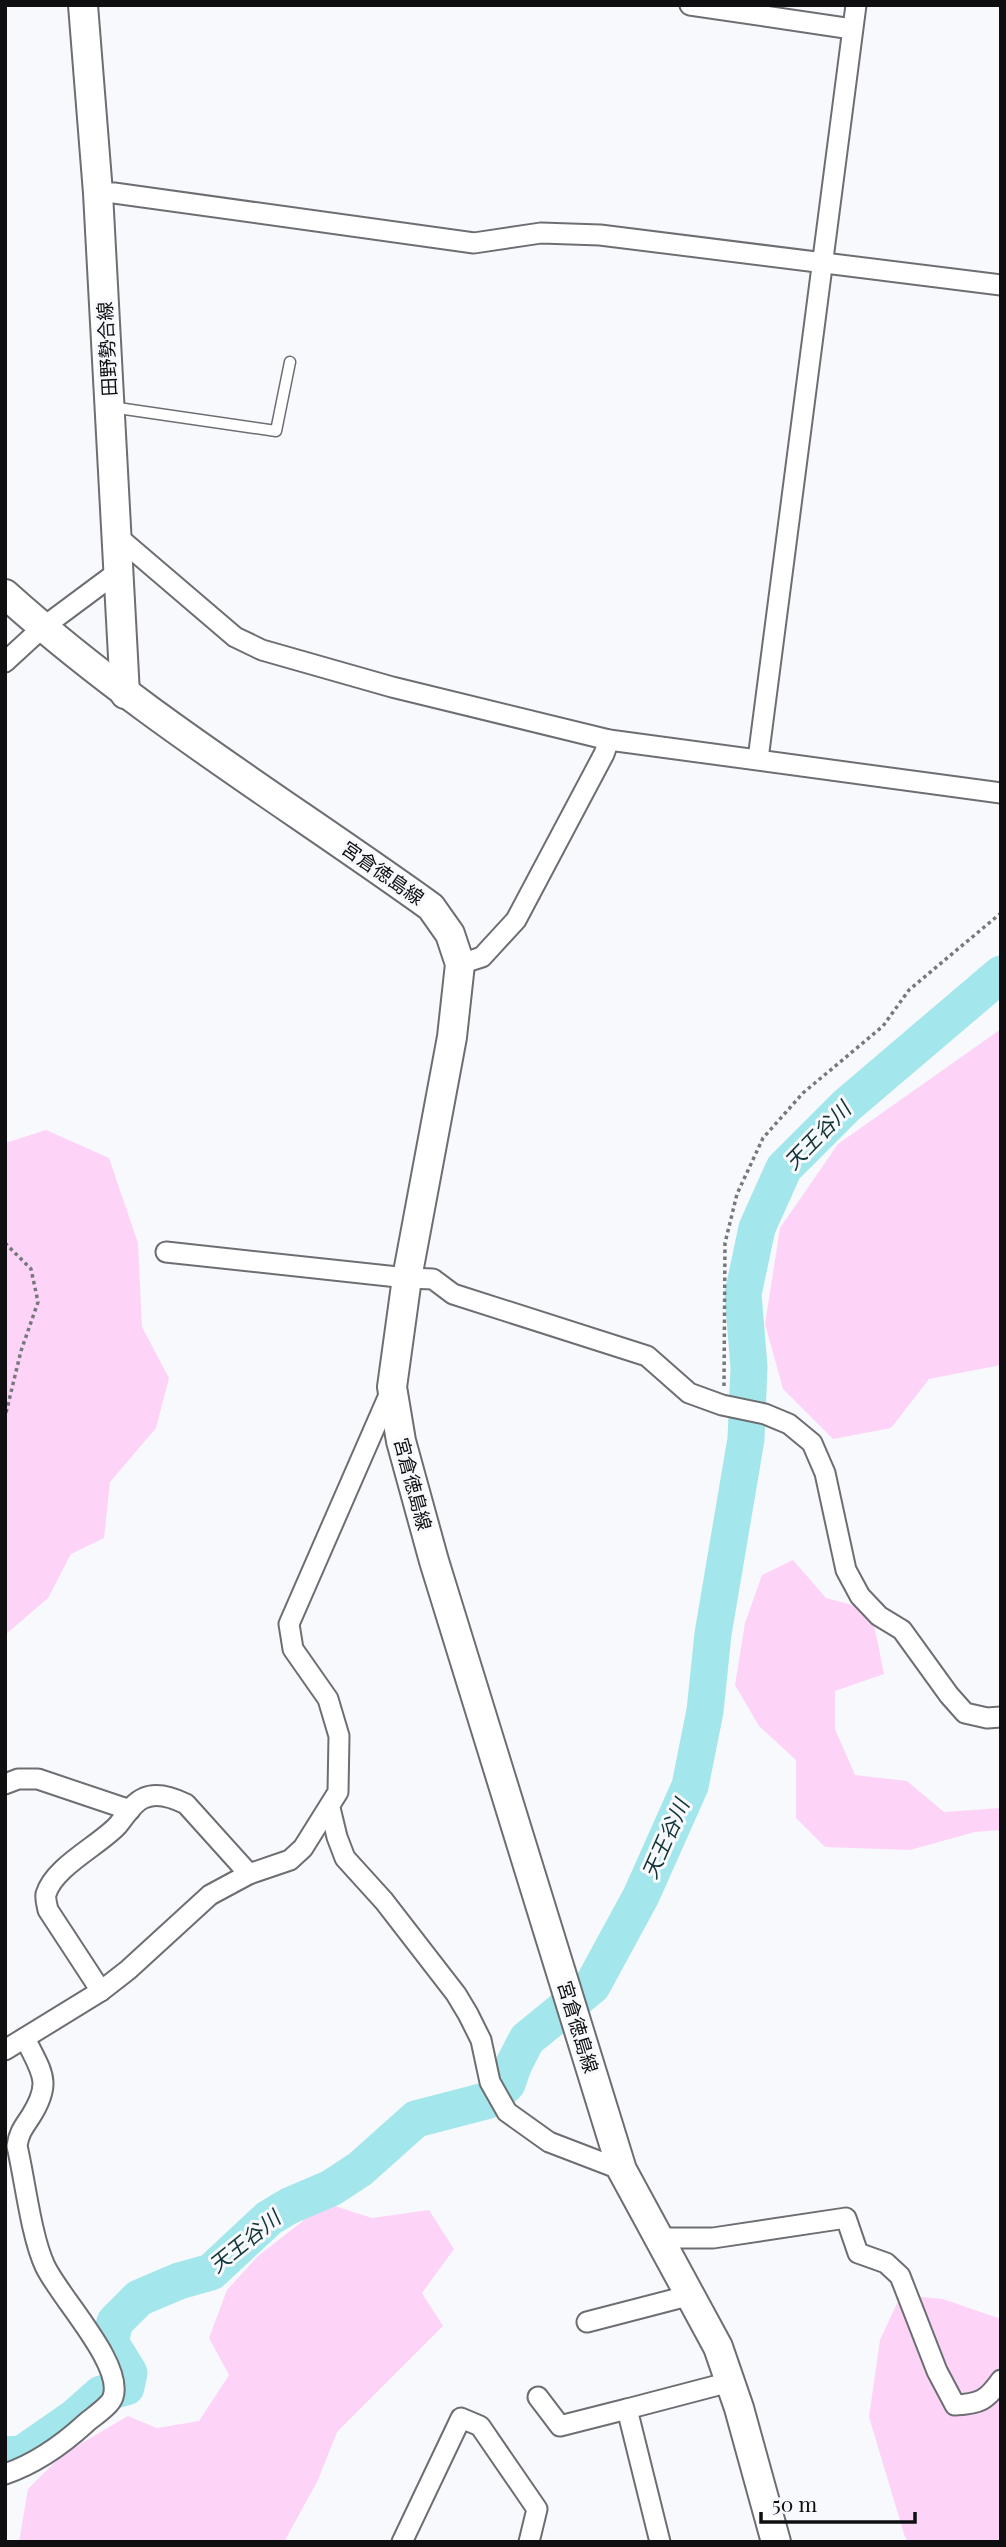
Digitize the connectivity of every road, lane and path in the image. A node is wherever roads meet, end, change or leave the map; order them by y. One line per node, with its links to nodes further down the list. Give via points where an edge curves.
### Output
1 (83, 5): 5 (main road, 田野勢合線)
2 (690, 5): 4 (street)
3 (856, 5): 4 (street)
4 (852, 29): 6 (street)
5 (98, 193): 6 (street, via 474,243 541,233 600,234); 9 (main road, 田野勢合線)
6 (824, 262): 7 (street); 17 (street)
7 (1001, 285)
8 (290, 362): 9 (lane, via 276,431)
9 (110, 407): 10 (main road, 田野勢合線)
10 (118, 537): 11 (main road, 田野勢合線); 16 (street, via 235,637 262,650)
11 (120, 570): 13 (street); 15 (main road, 田野勢合線)
12 (5, 594): 13 (main road, 宮倉徳島線)
13 (42, 628): 14 (street); 15 (main road, 宮倉徳島線)
14 (5, 662)
15 (125, 694): 20 (main road, 宮倉徳島線, via 431,906 450,934)
16 (609, 740): 17 (street); 20 (street, via 516,920 482,957)
17 (758, 759): 18 (street)
18 (1001, 793)
19 (1001, 913): 25 (path, via 909,990 883,1026 803,1093 763,1138 737,1194 726,1243)
20 (460, 964): 23 (main road, 宮倉徳島線, via 452,1037)
21 (5, 1243): 26 (path, via 31,1269 38,1302)
22 (166, 1252): 23 (street)
23 (407, 1278): 24 (main road, 宮倉徳島線); 25 (street, via 433,1279 453,1294 647,1356 690,1393)
24 (392, 1387): 29 (street, via 289,1624 293,1648 335,1716 338,1792); 35 (main road, 宮倉徳島線, via 401,1441 433,1561)
25 (727, 1407): 27 (street, via 789,1424 812,1443 825,1473 846,1570 860,1596 879,1616 902,1630 965,1713)
26 (5, 1417)
27 (1001, 1717)
28 (5, 1784): 30 (street, via 38,1779)
29 (330, 1808): 31 (street, via 290,1860); 35 (street, via 345,1858 384,1901 468,2014 481,2040 494,2090 507,2112 549,2142)
30 (130, 1810): 31 (street, via 145,1797 173,1798 186,1804); 32 (street, via 60,1873 46,1896 48,1910)
31 (249, 1874): 32 (street, via 210,1895)
32 (101, 1992): 33 (street)
33 (25, 2038): 34 (street); 43 (street, via 44,2079 44,2091 20,2131 17,2146 39,2249 115,2380 113,2399 76,2432 25,2468)
34 (5, 2050)
35 (622, 2170): 36 (main road, 宮倉徳島線)
36 (660, 2238): 37 (main road, 宮倉徳島線); 39 (street, via 713,2238 846,2218 858,2253 886,2263 900,2276 955,2405 975,2404 991,2394)
37 (691, 2295): 38 (street); 40 (main road, 宮倉徳島線)
38 (587, 2322)
39 (1001, 2380)
40 (730, 2382): 42 (street); 47 (main road, 宮倉徳島線)
41 (538, 2397): 42 (street, via 560,2426)
42 (627, 2409): 46 (street)
43 (5, 2474)
44 (402, 2542): 45 (street, via 461,2418 480,2426 537,2509)
45 (529, 2542)
46 (660, 2542)
47 (776, 2542)

